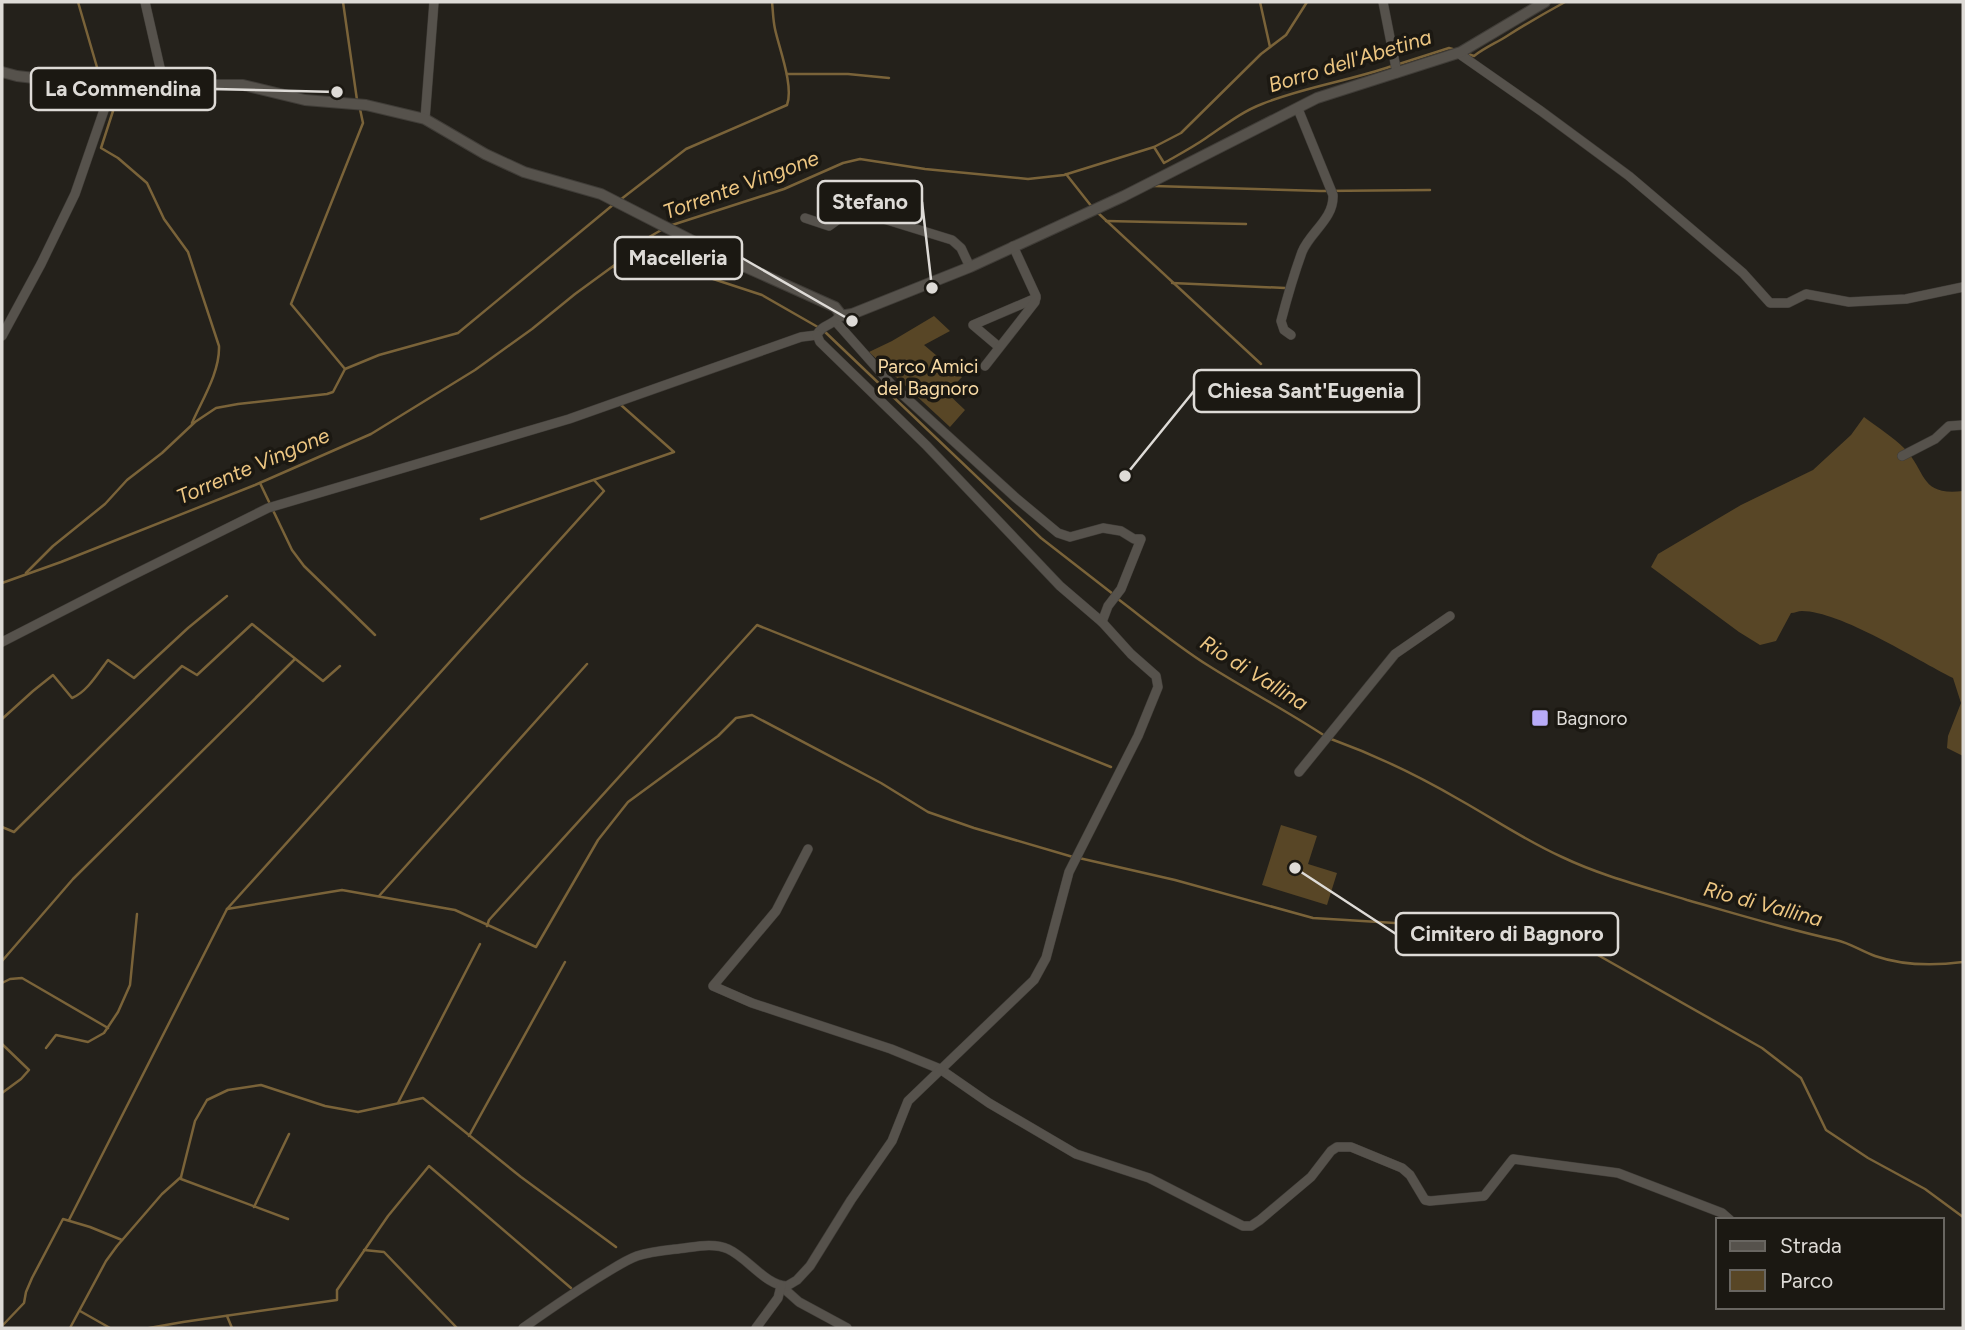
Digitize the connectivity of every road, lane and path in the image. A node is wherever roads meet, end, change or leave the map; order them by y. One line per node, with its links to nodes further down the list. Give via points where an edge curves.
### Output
1 (145, 2): 8 (street)
2 (434, 2): 11 (street)
3 (1383, 2): 7 (street)
4 (1545, 2): 5 (street)
5 (1458, 53): 7 (street); 15 (street, via 1629,176 1744,273 1770,303 1788,303 1806,295 1849,302 1906,299)
6 (2, 72): 9 (street)
7 (1397, 73): 10 (street)
8 (164, 85): 9 (street); 11 (street, via 243,85)
9 (112, 87): 20 (street, via 75,194)
10 (1298, 109): 13 (street); 19 (street, via 1333,203 1303,249 1281,321)
11 (425, 119): 17 (street, via 524,172 601,194 835,307)
12 (804, 218): 14 (street, via 829,226 858,211 952,240)
13 (1013, 246): 14 (street); 16 (street)
14 (970, 267): 17 (street)
15 (1963, 288)
16 (1036, 298): 21 (street); 21 (street, via 973,325)
17 (838, 319): 18 (street); 26 (street, via 892,385 1058,533 1070,537 1103,528 1141,539)
18 (820, 331): 26 (street, via 820,342 926,445 1050,577); 27 (street, via 569,419 268,508)
19 (1291, 335)
20 (2, 336)
21 (999, 347): 22 (street)
22 (985, 366)
23 (1963, 425): 24 (street, via 1949,426)
24 (1902, 456)
25 (1450, 616): 28 (street, via 1395,654)
26 (1102, 622): 30 (street, via 1156,676 1157,687 1139,736 1069,872 1046,958 1034,980)
27 (2, 642)
28 (1299, 772)
29 (808, 849): 30 (street, via 776,911 713,986)
30 (940, 1069): 31 (street, via 1076,1154 1149,1178 1243,1226 1260,1220 1311,1177 1331,1151 1344,1146 1402,1168 1430,1201 1484,1196 1514,1159 1618,1173); 32 (street, via 908,1101 892,1141 810,1266 792,1284)
31 (1728, 1218)
32 (781, 1286): 33 (street, via 728,1249 703,1245 664,1251 637,1256); 34 (street, via 778,1298); 35 (street, via 799,1302)
33 (523, 1328)
34 (756, 1328)
35 (847, 1328)

